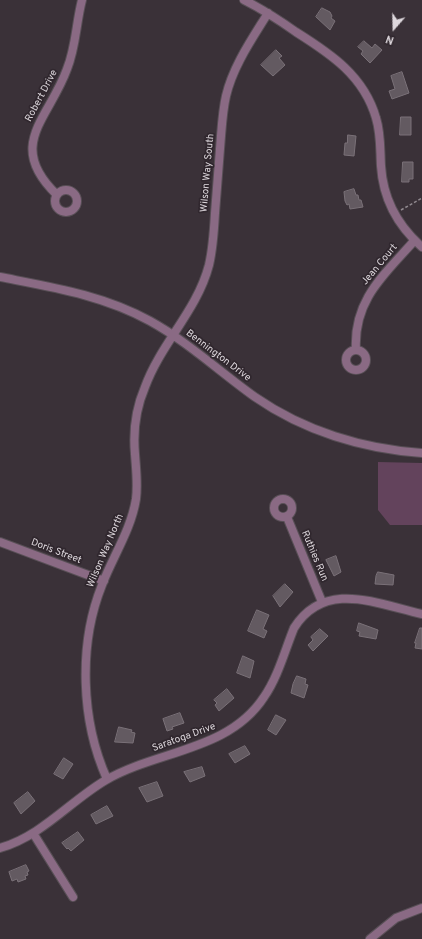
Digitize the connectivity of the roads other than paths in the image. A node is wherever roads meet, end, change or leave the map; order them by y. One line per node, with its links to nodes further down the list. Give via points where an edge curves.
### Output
1 (82, 0): 4 (street, Robert Drive, via 68,67 55,96 38,123 33,141 33,156 37,169)
2 (244, 0): 3 (street)
3 (268, 13): 5 (street, via 342,63 359,82 376,118 385,193 394,214); 8 (street, Wilson Way South, via 237,67 226,96 209,265 199,294)
4 (57, 195)
5 (414, 241): 6 (street); 9 (street, Jean Court, via 367,297 357,321)
6 (422, 247)
7 (0, 277): 8 (street, Bennington Drive, via 72,291 116,306)
8 (173, 336): 10 (street, Bennington Drive, via 256,398 306,425 358,444); 13 (street, Wilson Way North, via 151,371 140,401 134,440 137,485 135,503 128,529)
9 (356, 350)
10 (422, 454)
11 (287, 517): 14 (street, Ruthies Run)
12 (0, 542): 13 (street, Doris Street)
13 (104, 581): 16 (street, Wilson Way North, via 93,614 86,685 91,727)
14 (322, 602): 15 (street, Saratoga Drive, via 351,598); 16 (street, Saratoga Drive, via 313,606 300,619 265,696 238,726 213,739)
15 (422, 614)
16 (107, 779): 17 (street, Saratoga Drive)
17 (33, 833): 18 (street, Saratoga Drive); 19 (street)
18 (0, 848)
19 (73, 897)
20 (422, 908): 21 (street, via 396,918)
21 (370, 939)

